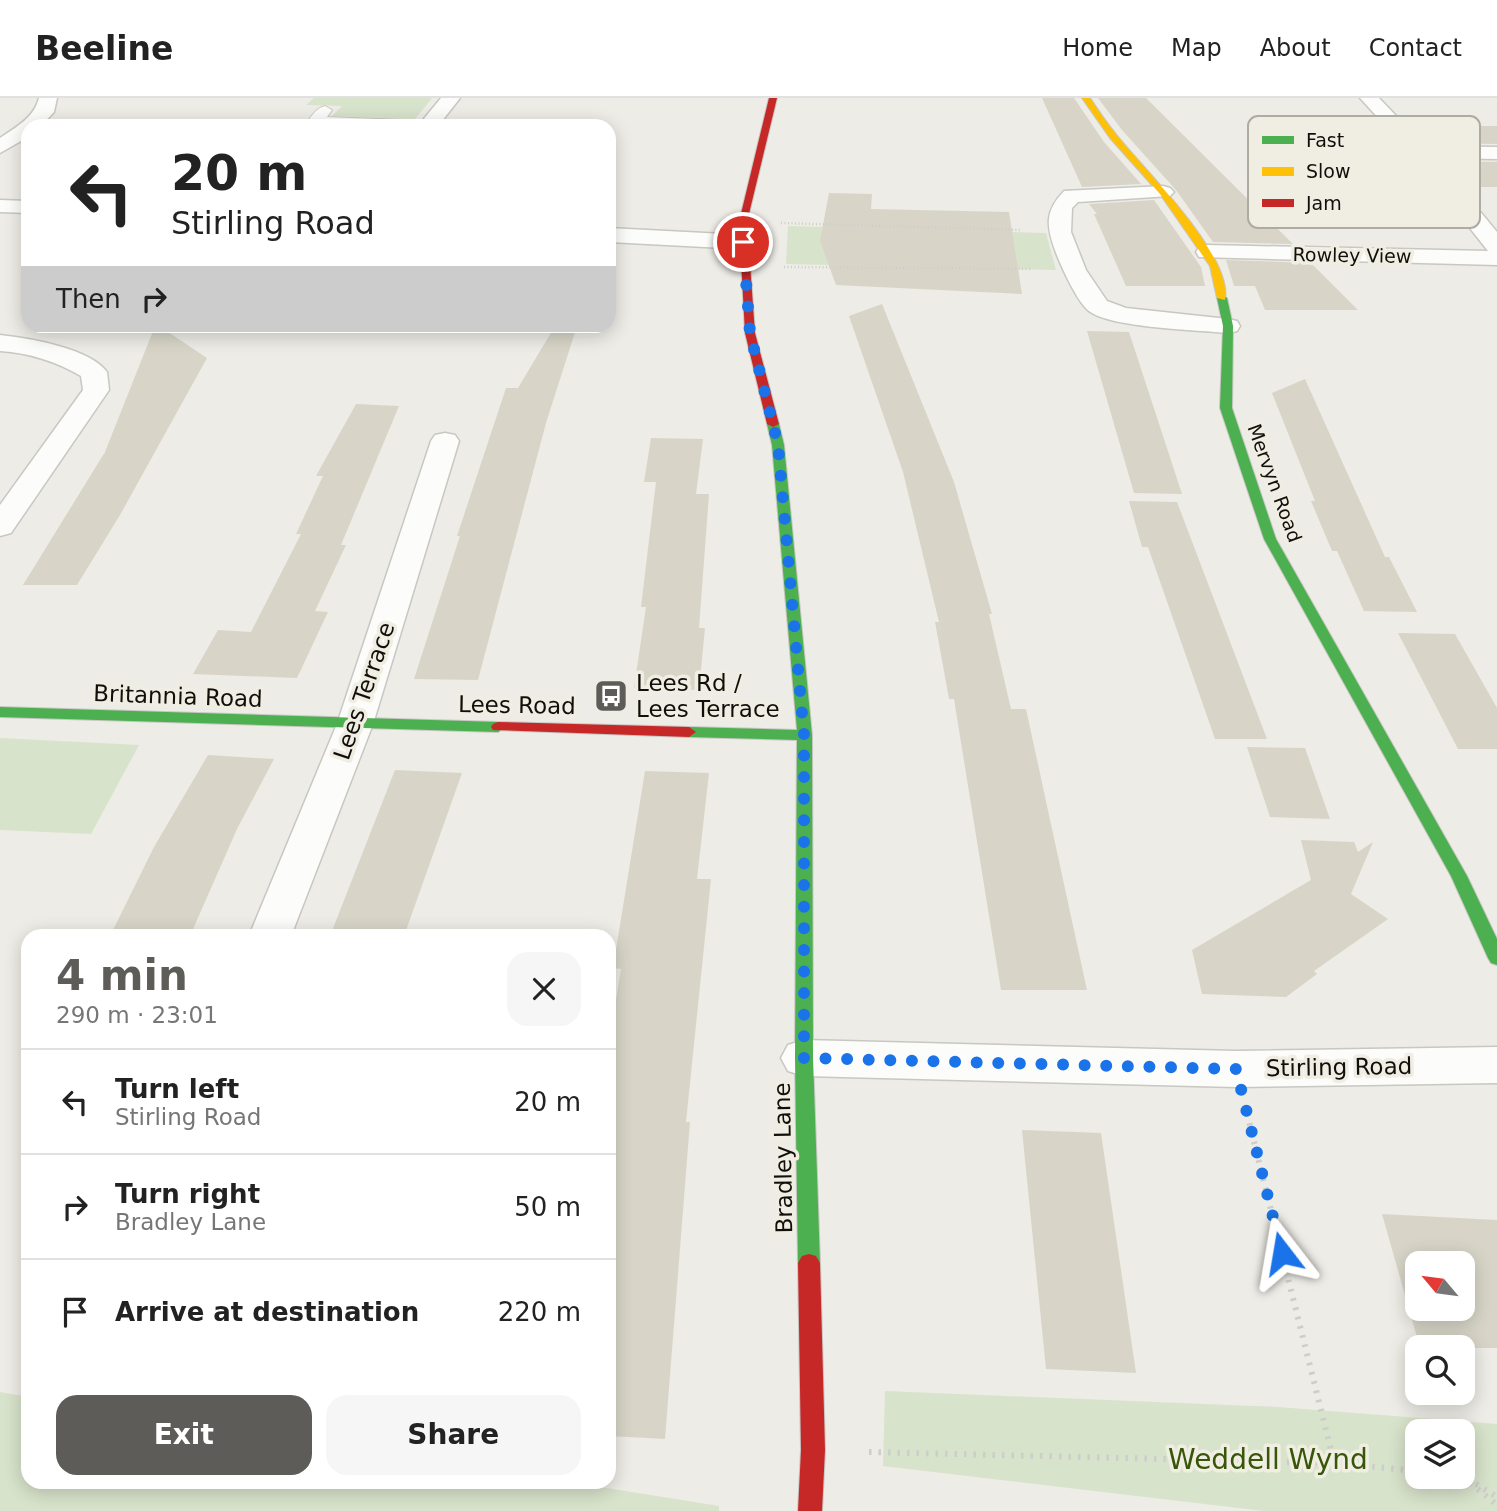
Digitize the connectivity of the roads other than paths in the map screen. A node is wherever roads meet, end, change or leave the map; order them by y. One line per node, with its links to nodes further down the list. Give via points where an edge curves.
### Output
1 (48, 98): 8 (street)
2 (451, 98): 10 (street)
3 (773, 98): 17 (street, Bradley Lane)
4 (1086, 98): 13 (street, Mervyn Road)
5 (1369, 98): 7 (street)
6 (325, 110): 9 (lane)
7 (1386, 116)
8 (37, 119)
9 (317, 119)
10 (433, 119)
11 (21, 133): 12 (street)
12 (0, 147)
13 (1163, 192): 20 (street, Mervyn Road); 22 (street, via 1072,196 1061,207 1060,232 1073,270 1098,306 1122,315)
14 (0, 206): 15 (street)
15 (21, 207)
16 (1480, 226): 19 (street)
17 (743, 232): 18 (street); 28 (street, Bradley Lane, via 750,333 778,445)
18 (616, 235)
19 (1497, 247)
20 (1207, 252): 21 (street, Rowley View); 22 (street, Mervyn Road, via 1215,266)
21 (1497, 258)
22 (1228, 326): 30 (street, Mervyn Road, via 1226,408 1270,539 1459,876)
23 (0, 343): 25 (street, via 63,354 94,372 96,390)
24 (444, 441): 27 (street, Lees Terrace)
25 (0, 527)
26 (0, 712): 27 (street, Britannia Road)
27 (355, 724): 28 (street, Lees Road); 29 (street, Lees Terrace)
28 (804, 735): 31 (street, Bradley Lane)
29 (273, 929)
30 (1497, 958)
31 (804, 1058): 32 (street, Stirling Road, via 1236,1069); 33 (street, Bradley Lane, via 813,1450)
32 (1497, 1065)
33 (810, 1511)

